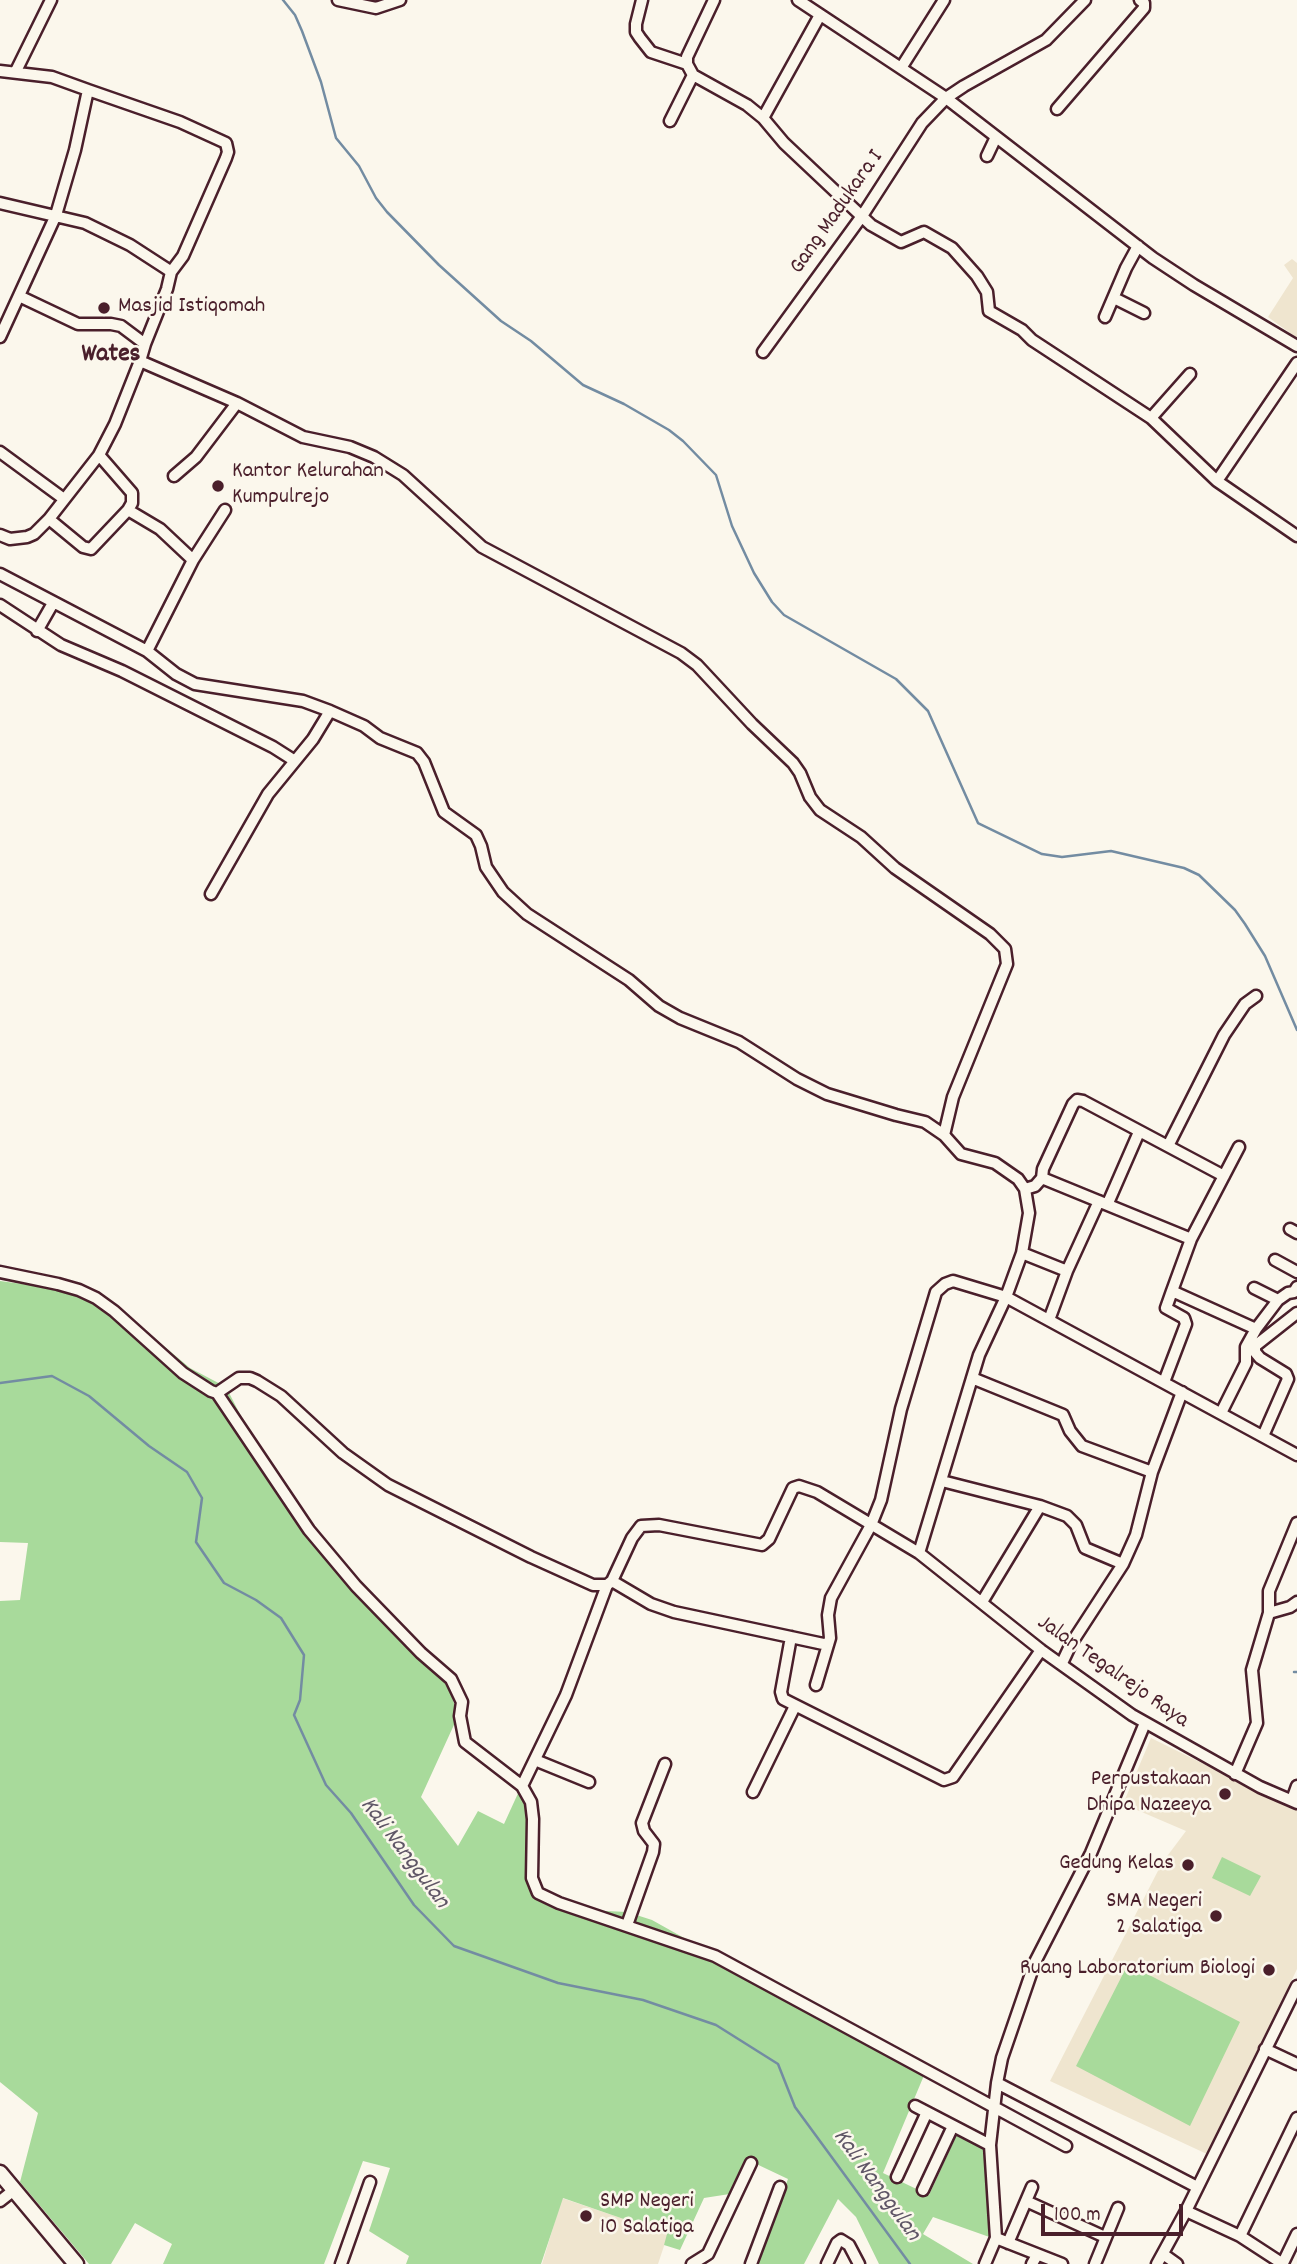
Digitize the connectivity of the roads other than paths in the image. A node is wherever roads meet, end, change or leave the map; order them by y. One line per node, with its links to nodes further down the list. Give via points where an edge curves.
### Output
1 (51, 0): 14 (street)
2 (338, 0): 3 (street, via 376,8)
3 (400, 0)
4 (642, 0): 11 (street, via 636,24 640,38 651,52)
5 (714, 0): 11 (street)
6 (798, 0): 10 (street)
7 (944, 0): 12 (street)
8 (1085, 0): 17 (street, Gang Madukara I, via 1046,40)
9 (1140, 0): 18 (street, via 1144,8)
10 (820, 15): 12 (street); 19 (street)
11 (687, 65): 15 (street)
12 (901, 68): 17 (street)
13 (0, 71): 14 (street)
14 (16, 71): 16 (street)
15 (693, 75): 19 (street); 20 (street)
16 (89, 90): 24 (street); 27 (street, via 226,143 228,152 220,173 183,256)
17 (946, 98): 21 (street); 25 (street, Gang Madukara I, via 922,123)
18 (1057, 109)
19 (763, 118): 25 (street, via 784,144)
20 (670, 121)
21 (996, 137): 22 (street); 26 (street)
22 (987, 156)
23 (0, 203): 24 (street)
24 (56, 215): 27 (street, via 98,229); 28 (street)
25 (862, 216): 35 (street, Gang Madukara I); 40 (street, via 896,241 924,232 952,248 987,292 989,311)
26 (1138, 246): 29 (street); 34 (street)
27 (171, 272): 33 (street)
28 (19, 296): 32 (street); 33 (street, via 78,324 121,326)
29 (1114, 298): 30 (street); 31 (street)
30 (1144, 313)
31 (1105, 317)
32 (0, 337)
33 (145, 344): 36 (street)
34 (1297, 346)
35 (763, 352)
36 (140, 361): 39 (street); 42 (street)
37 (1297, 363): 44 (street)
38 (1190, 374): 40 (street)
39 (237, 403): 43 (street, via 196,457); 62 (street, via 303,436 350,447 389,466 482,547 681,653 793,763 820,810 999,942 1007,964 953,1097)
40 (1151, 418): 44 (street)
41 (0, 452): 45 (street)
42 (99, 455): 45 (street); 46 (street, via 133,495)
43 (174, 475)
44 (1217, 481): 50 (street)
45 (64, 499): 48 (street)
46 (128, 510): 48 (street, via 91,549); 51 (street, via 160,529)
47 (225, 510): 51 (street)
48 (49, 519): 49 (street, via 27,537)
49 (0, 535)
50 (1297, 536)
51 (193, 561): 56 (street)
52 (0, 574): 53 (street)
53 (52, 603): 55 (street); 56 (street)
54 (0, 605): 55 (street)
55 (37, 631): 58 (street)
56 (147, 651): 57 (street, via 195,684 303,701)
57 (330, 711): 58 (street); 62 (street, via 417,753 443,812 475,835 486,867 503,892 527,914 629,980 659,1006 739,1042 827,1094 925,1122)
58 (295, 761): 59 (street, via 268,794)
59 (211, 894)
60 (1256, 996): 63 (street, via 1224,1035)
61 (1139, 1132): 63 (street); 66 (street, via 1077,1100); 68 (street)
62 (943, 1135): 67 (street, via 961,1154 995,1163)
63 (1168, 1146): 65 (street)
64 (1239, 1147): 65 (street)
65 (1224, 1176): 69 (street)
66 (1042, 1178): 67 (street); 68 (street)
67 (1025, 1189): 70 (street, via 1029,1213)
68 (1103, 1202): 69 (street); 72 (street)
69 (1191, 1239): 77 (street)
70 (1021, 1254): 72 (street); 78 (street)
71 (1275, 1260): 74 (street)
72 (1067, 1270): 81 (street)
73 (0, 1272): 85 (street, via 69,1287 96,1298 183,1373)
74 (1297, 1272)
75 (1297, 1287): 79 (street)
76 (1254, 1288): 79 (street)
77 (1172, 1291): 82 (street); 84 (street, via 1166,1308 1186,1324)
78 (1006, 1297): 81 (street); 83 (street); 94 (street, via 953,1281 936,1292)
79 (1278, 1300): 82 (street)
80 (1297, 1313): 88 (street, via 1255,1346 1260,1358 1288,1379)
81 (1049, 1320): 84 (street)
82 (1256, 1329): 87 (street, via 1246,1347 1246,1363)
83 (972, 1378): 90 (street, via 1063,1415 1082,1446); 91 (street)
84 (1164, 1382): 86 (street)
85 (217, 1392): 97 (street, via 239,1378 257,1381 388,1485 531,1558 593,1585); 112 (street, via 309,1530 356,1586 451,1679 462,1702 465,1741)
86 (1182, 1392): 87 (street); 90 (street)
87 (1221, 1413): 88 (street)
88 (1264, 1436): 89 (street)
89 (1297, 1455)
90 (1152, 1472): 96 (street, via 1136,1535)
91 (942, 1481): 92 (street); 95 (street)
92 (1040, 1506): 96 (street, via 1068,1516 1086,1548); 98 (street)
93 (1297, 1523): 100 (street, via 1269,1591)
94 (872, 1525): 95 (street, Jalan Tegalrejo Raya); 97 (street, Jalan Tegalrejo Raya, via 817,1492 797,1486 790,1491 769,1539 761,1545 659,1525 641,1526); 102 (street, via 831,1598)
95 (919, 1553): 98 (street, Jalan Tegalrejo Raya)
96 (1123, 1564): 104 (street)
97 (610, 1583): 101 (street, via 674,1612); 108 (street)
98 (982, 1602): 103 (street, Jalan Tegalrejo Raya)
99 (1297, 1602): 100 (street)
100 (1269, 1613): 110 (street, via 1252,1671 1256,1723)
101 (791, 1637): 102 (street); 106 (street, via 780,1696)
102 (828, 1645): 105 (street)
103 (1041, 1650): 104 (street, Jalan Tegalrejo Raya); 106 (street, via 951,1779 941,1779)
104 (1062, 1663): 107 (street, Jalan Tegalrejo Raya)
105 (816, 1685)
106 (795, 1706): 114 (street)
107 (1145, 1723): 110 (street, Jalan Tegalrejo Raya); 120 (street, via 1091,1853 1035,1962)
108 (535, 1760): 111 (street); 112 (street)
109 (665, 1764): 116 (street, via 642,1823 654,1844 653,1852)
110 (1235, 1774): 115 (street, Jalan Tegalrejo Raya)
111 (589, 1782)
112 (522, 1786): 116 (street, via 531,1801 532,1878 538,1893)
113 (1297, 1786): 115 (street)
114 (753, 1792)
115 (1294, 1802)
116 (627, 1925): 122 (street, via 715,1956)
117 (1297, 1986): 118 (street)
118 (1265, 2049): 119 (street); 133 (street)
119 (1297, 2064)
120 (997, 2083): 122 (street); 133 (street)
121 (915, 2106): 123 (street)
122 (994, 2108): 126 (street); 127 (street)
123 (927, 2112): 125 (street); 130 (street)
124 (1297, 2118): 142 (street)
125 (953, 2126): 126 (street); 136 (street)
126 (990, 2145): 144 (street)
127 (1066, 2146)
128 (751, 2163): 150 (street, via 708,2254)
129 (0, 2173): 135 (street)
130 (897, 2177)
131 (370, 2182): 149 (street)
132 (780, 2187): 151 (street)
133 (1198, 2187): 140 (street)
134 (1032, 2188): 138 (street)
135 (14, 2190): 137 (street); 148 (street)
136 (923, 2190)
137 (0, 2201)
138 (1026, 2202): 143 (street); 145 (street)
139 (1118, 2208): 143 (street)
140 (1186, 2211): 142 (street); 146 (street)
141 (1297, 2234): 159 (street)
142 (1240, 2236): 159 (street)
143 (1105, 2237): 156 (street)
144 (996, 2238): 145 (street); 154 (street)
145 (1008, 2243): 147 (street)
146 (1163, 2254): 157 (street); 158 (street)
147 (1035, 2259): 155 (street)
148 (76, 2264)
149 (341, 2264)
150 (692, 2264)
151 (751, 2264)
152 (827, 2264): 153 (street, via 841,2240)
153 (859, 2264)
154 (985, 2264)
155 (1062, 2264)
156 (1095, 2264)
157 (1157, 2264)
158 (1177, 2264)
159 (1283, 2264)

